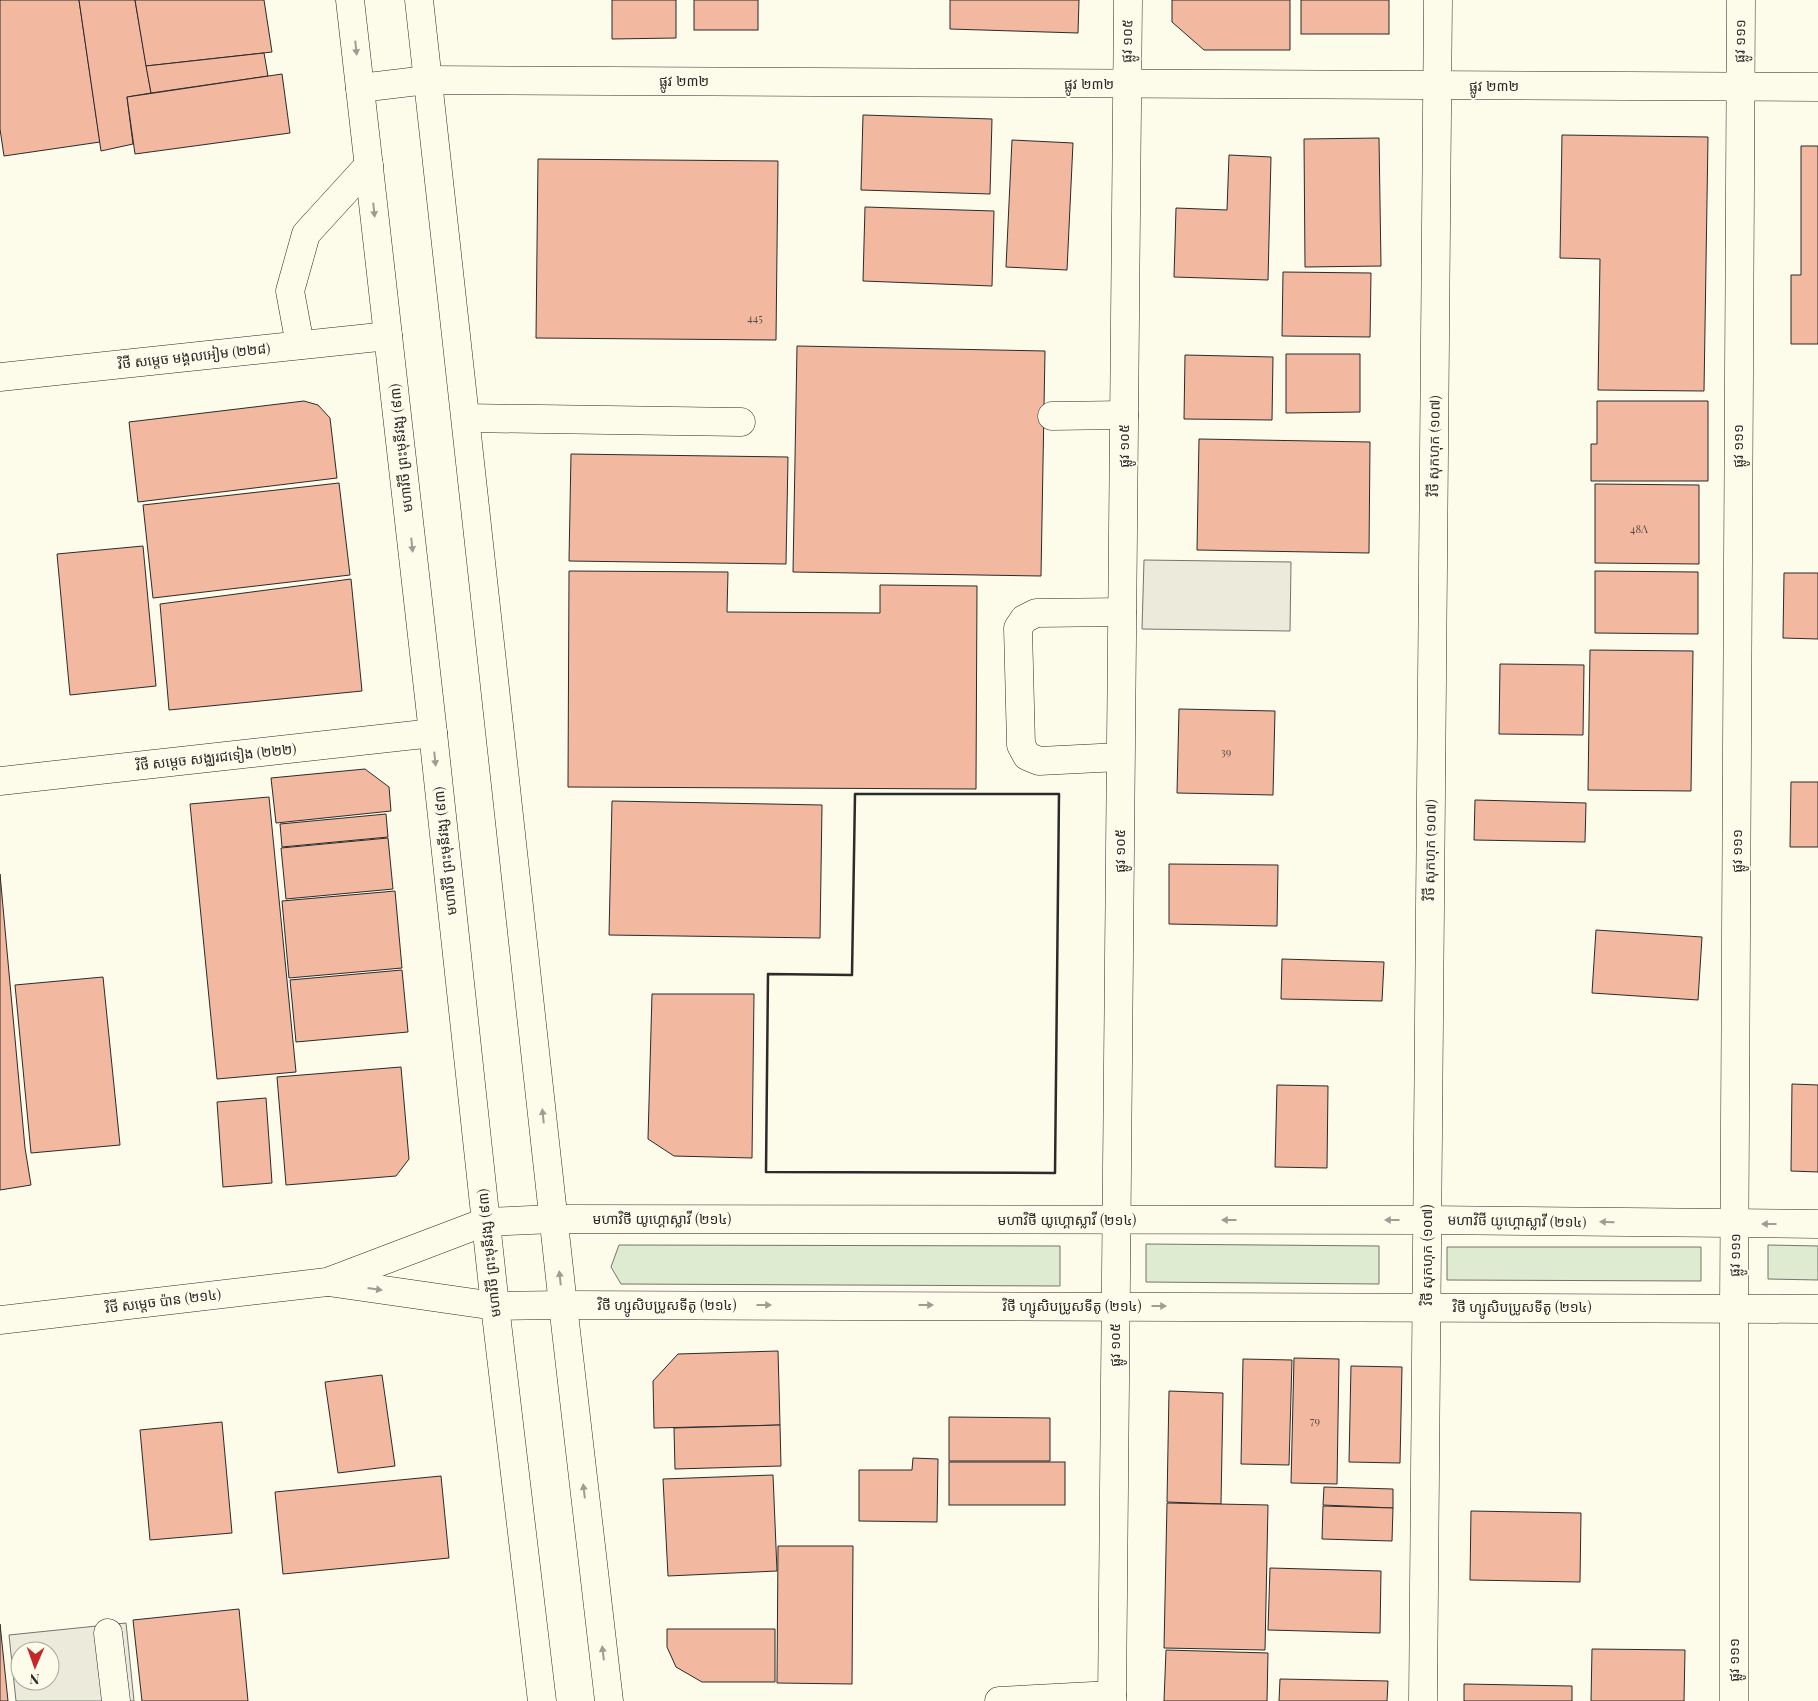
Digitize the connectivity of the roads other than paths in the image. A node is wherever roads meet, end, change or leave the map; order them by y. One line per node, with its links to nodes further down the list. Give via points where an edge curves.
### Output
1 (350, 0): 11 (main road, មហាវិថី ព្រះមុនីវង្ស (៩៣), one-way to 11)
2 (418, 0): 6 (main road)
3 (1128, 0): 7 (main road, ផ្លូវ ១០៥)
4 (1438, 0): 8 (main road, វិថី សុកហុក (១០៧))
5 (1740, 0): 9 (main road, ផ្លូវ ១១១)
6 (428, 80): 7 (main road, ផ្លូវ ២៣២); 11 (main road, ផ្លូវ ២៣២); 18 (main road)
7 (1127, 84): 8 (main road, ផ្លូវ ២៣២); 16 (main road, ផ្លូវ ១០៥)
8 (1438, 86): 9 (main road, ផ្លូវ ២៣២); 26 (main road, វិថី សុកហុក (១០៧))
9 (1739, 87): 10 (main road, ផ្លូវ ២៣២); 28 (main road, ផ្លូវ ១១១)
10 (1818, 87)
11 (360, 88): 12 (main road, មហាវិថី ព្រះមុនីវង្ស (៩៣))
12 (369, 165): 13 (main road, មហាវិថី ព្រះមុនីវង្ស (៩៣), one-way to 13); 14 (main road, via 306,234 290,291)
13 (388, 336): 14 (main road, វិថី សម្តេច មង្គលអៀម (២២៨)); 21 (main road, មហាវិថី ព្រះមុនីវង្ស (៩៣), one-way to 21)
14 (300, 345): 15 (main road, វិថី សម្តេច មង្គលអៀម (២២៨))
15 (0, 377)
16 (1124, 415): 17 (main road); 20 (main road, ផ្លូវ ១០៥)
17 (1052, 416)
18 (466, 418): 19 (main road); 24 (main road, one-way to 18)
19 (741, 422)
20 (1122, 612): 22 (main road, ផ្លូវ ១០៥); 22 (main road, via 1036,613 1024,619 1018,628 1021,746 1027,756 1040,761)
21 (433, 733): 23 (main road, វិថី សម្តេច សង្ឈរជទៀង (២២២)); 27 (main road, មហាវិថី ព្រះមុនីវង្ស (៩៣), one-way to 27)
22 (1120, 757): 25 (main road, ផ្លូវ ១០៥)
23 (0, 782)
24 (554, 1219): 25 (main road, មហាវិថី យូហ្គោស្លាវី (២១៤)); 27 (main road, មហាវិថី យូហ្គោស្លាវី (២១៤)); 31 (main road, one-way to 24)
25 (1117, 1220): 26 (main road, មហាវិថី យូហ្គោស្លាវី (២១៤), one-way to 25); 33 (main road, ផ្លូវ ១០៥)
26 (1427, 1220): 28 (main road, មហាវិថី យូហ្គោស្លាវី (២១៤), one-way to 26); 34 (main road, វិថី សុកហុក (១០៧))
27 (485, 1222): 30 (main road, មហាវិថី យូហ្គោស្លាវី (២១៤)); 32 (main road, មហាវិថី ព្រះមុនីវង្ស (៩៣))
28 (1735, 1224): 29 (main road, មហាវិថី យូហ្គោស្លាវី (២១៤), one-way to 28); 35 (main road, ផ្លូវ ១១១)
29 (1818, 1224)
30 (327, 1282): 32 (main road, វិថី ហ្សូសិបប្រូសទីតូ (២១៤), one-way to 32); 37 (main road, វិថី សម្តេច ប៉ាន (២១៤))
31 (562, 1305): 32 (main road, វិថី ហ្សូសិបប្រូសទីតូ (២១៤)); 33 (main road, វិថី ហ្សូសិបប្រូសទីតូ (២១៤), one-way to 33); 42 (main road, one-way to 31)
32 (495, 1306): 41 (main road, មហាវិថី ព្រះមុនីវង្ស (៩៣))
33 (1115, 1306): 34 (main road, វិថី ហ្សូសិបប្រូសទីតូ (២១៤), one-way to 34); 39 (main road, ផ្លូវ ១០៥)
34 (1427, 1307): 35 (main road, វិថី ហ្សូសិបប្រូសទីតូ (២១៤)); 44 (main road, វិថី សុកហុក (១០៧))
35 (1734, 1308): 36 (main road, វិថី ហ្សូសិបប្រូសទីតូ (២១៤)); 45 (main road, ផ្លូវ ១១១)
36 (1818, 1308)
37 (0, 1320)
38 (108, 1632): 40 (main road)
39 (1112, 1698): 43 (main road)
40 (116, 1701)
41 (542, 1701)
42 (609, 1701)
43 (999, 1701)
44 (1423, 1701)
45 (1734, 1701)

